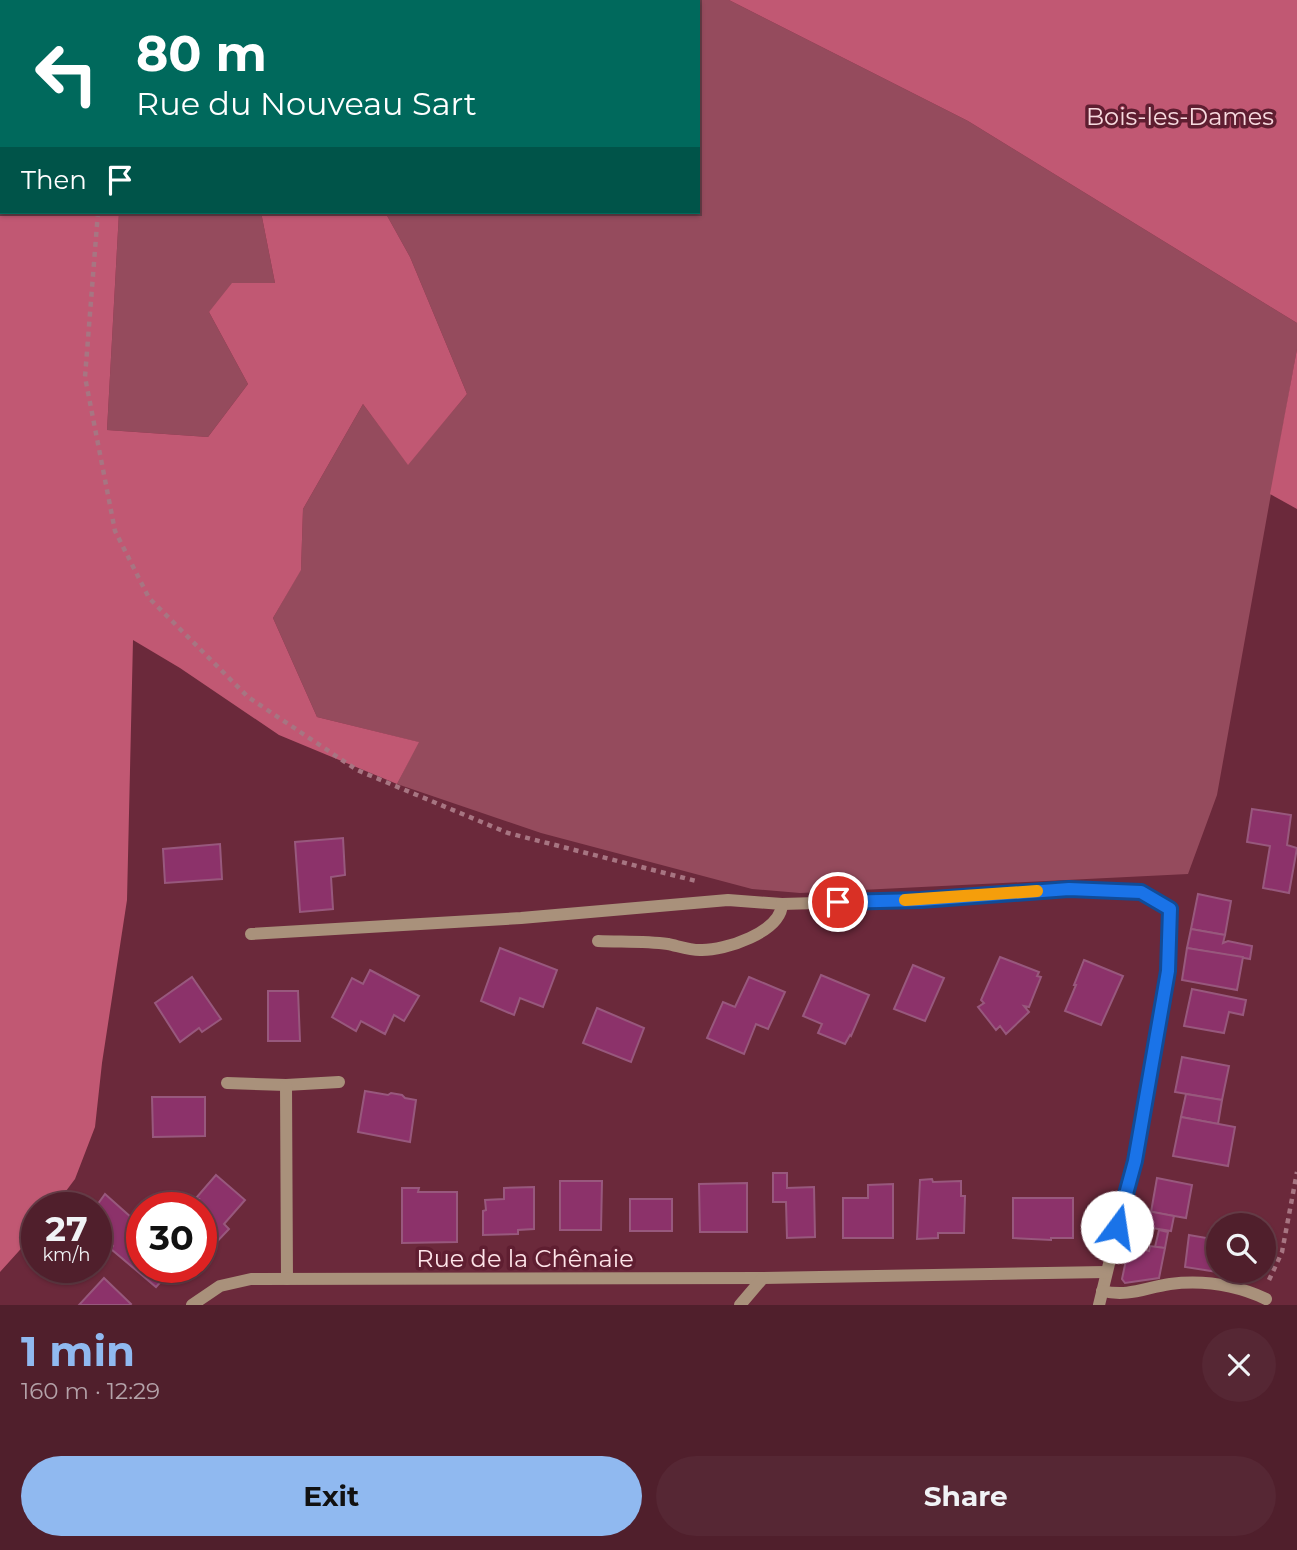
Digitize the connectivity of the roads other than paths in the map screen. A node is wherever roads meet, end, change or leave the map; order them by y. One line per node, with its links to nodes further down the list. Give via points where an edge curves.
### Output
1 (782, 904): 2 (street, via 729,900); 3 (street, via 782,913 769,928 739,942 701,950); 7 (street, via 1069,889 1141,892 1170,909 1168,971 1135,1161)
2 (251, 934)
3 (598, 941)
4 (339, 1082): 6 (street)
5 (228, 1083): 6 (street)
6 (286, 1085): 9 (street)
7 (1106, 1272): 8 (street, Rue de la Chênaie); 10 (street)
8 (764, 1278): 9 (street, Rue de la Chênaie); 13 (street)
9 (287, 1279): 12 (street, Rue de la Chênaie, via 251,1279 220,1286)
10 (1102, 1292): 11 (street, via 1120,1296 1173,1284 1208,1284 1243,1288); 14 (street)
11 (1264, 1298)
12 (192, 1305)
13 (740, 1305)
14 (1099, 1305)

